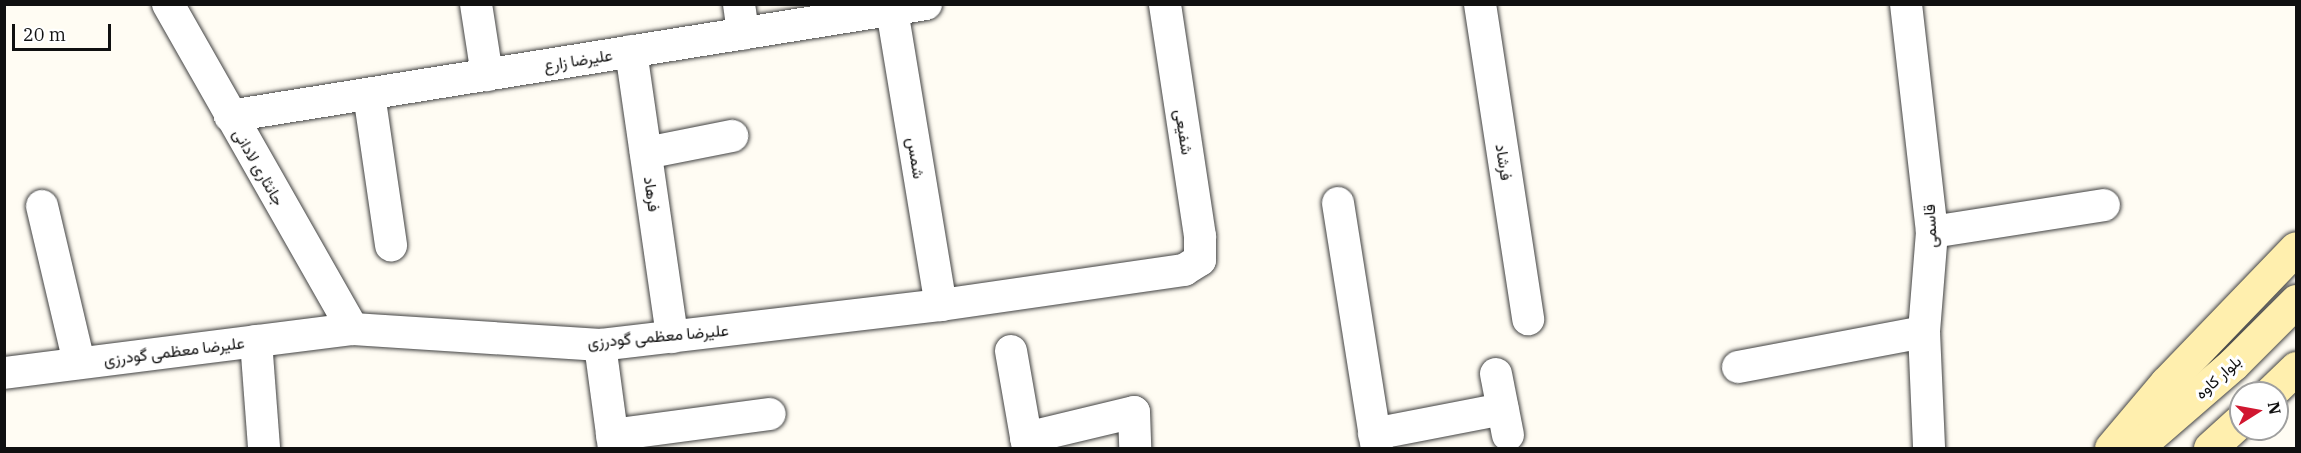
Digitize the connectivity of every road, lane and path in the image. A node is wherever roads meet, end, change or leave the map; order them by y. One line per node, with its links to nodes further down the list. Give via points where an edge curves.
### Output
1 (168, 4): 12 (street, جانثاری لادانی)
2 (476, 4): 10 (street)
3 (926, 4): 7 (street, علیرضا زارع)
4 (1165, 4): 21 (street, شفیعی, via 1200,236)
5 (1480, 4): 24 (street, فرشاد)
6 (1906, 4): 18 (street, قاسمی)
7 (892, 10): 8 (street, علیرضا زارع); 23 (street, شمس)
8 (741, 19): 9 (street, علیرضا زارع)
9 (631, 51): 10 (street, علیرضا زارع); 14 (street, فرهاد)
10 (487, 75): 11 (street, علیرضا زارع)
11 (369, 94): 12 (street, علیرضا زارع); 19 (street)
12 (230, 116): 25 (street, جانثاری لادانی)
13 (732, 136): 14 (street)
14 (646, 153): 27 (street, فرهاد)
15 (1338, 203): 39 (street)
16 (2104, 205): 18 (street)
17 (42, 206): 31 (street)
18 (1932, 232): 26 (street, قاسمی)
19 (391, 246)
20 (2296, 248): 45 (main road, via 2166,383)
21 (1200, 260): 23 (street, علیرضا معظمی گودرزی, via 1184,270)
22 (2296, 301): 46 (main road, بلوار کاوه, via 2233,364)
23 (941, 305): 27 (street, علیرضا معظمی گودرزی)
24 (1528, 319)
25 (353, 329): 28 (street, علیرضا معظمی گودرزی); 29 (street, علیرضا معظمی گودرزی)
26 (1924, 332): 32 (street); 44 (street, قاسمی)
27 (672, 337): 29 (street, علیرضا معظمی گودرزی)
28 (256, 341): 31 (street, علیرضا معظمی گودرزی); 42 (street)
29 (600, 345): 40 (street)
30 (1011, 351): 41 (street)
31 (79, 363): 34 (street, علیرضا معظمی گودرزی)
32 (1738, 367)
33 (2296, 368): 36 (main road)
34 (4, 373)
35 (1496, 374): 39 (street, via 1506,422)
36 (2283, 381)
37 (770, 414): 40 (street)
38 (2229, 431): 47 (main road)
39 (1375, 441)
40 (613, 442)
41 (1027, 443): 43 (street, via 1134,412)
42 (264, 448)
43 (1135, 448)
44 (1929, 448)
45 (2111, 448)
46 (2136, 448)
47 (2211, 448)

